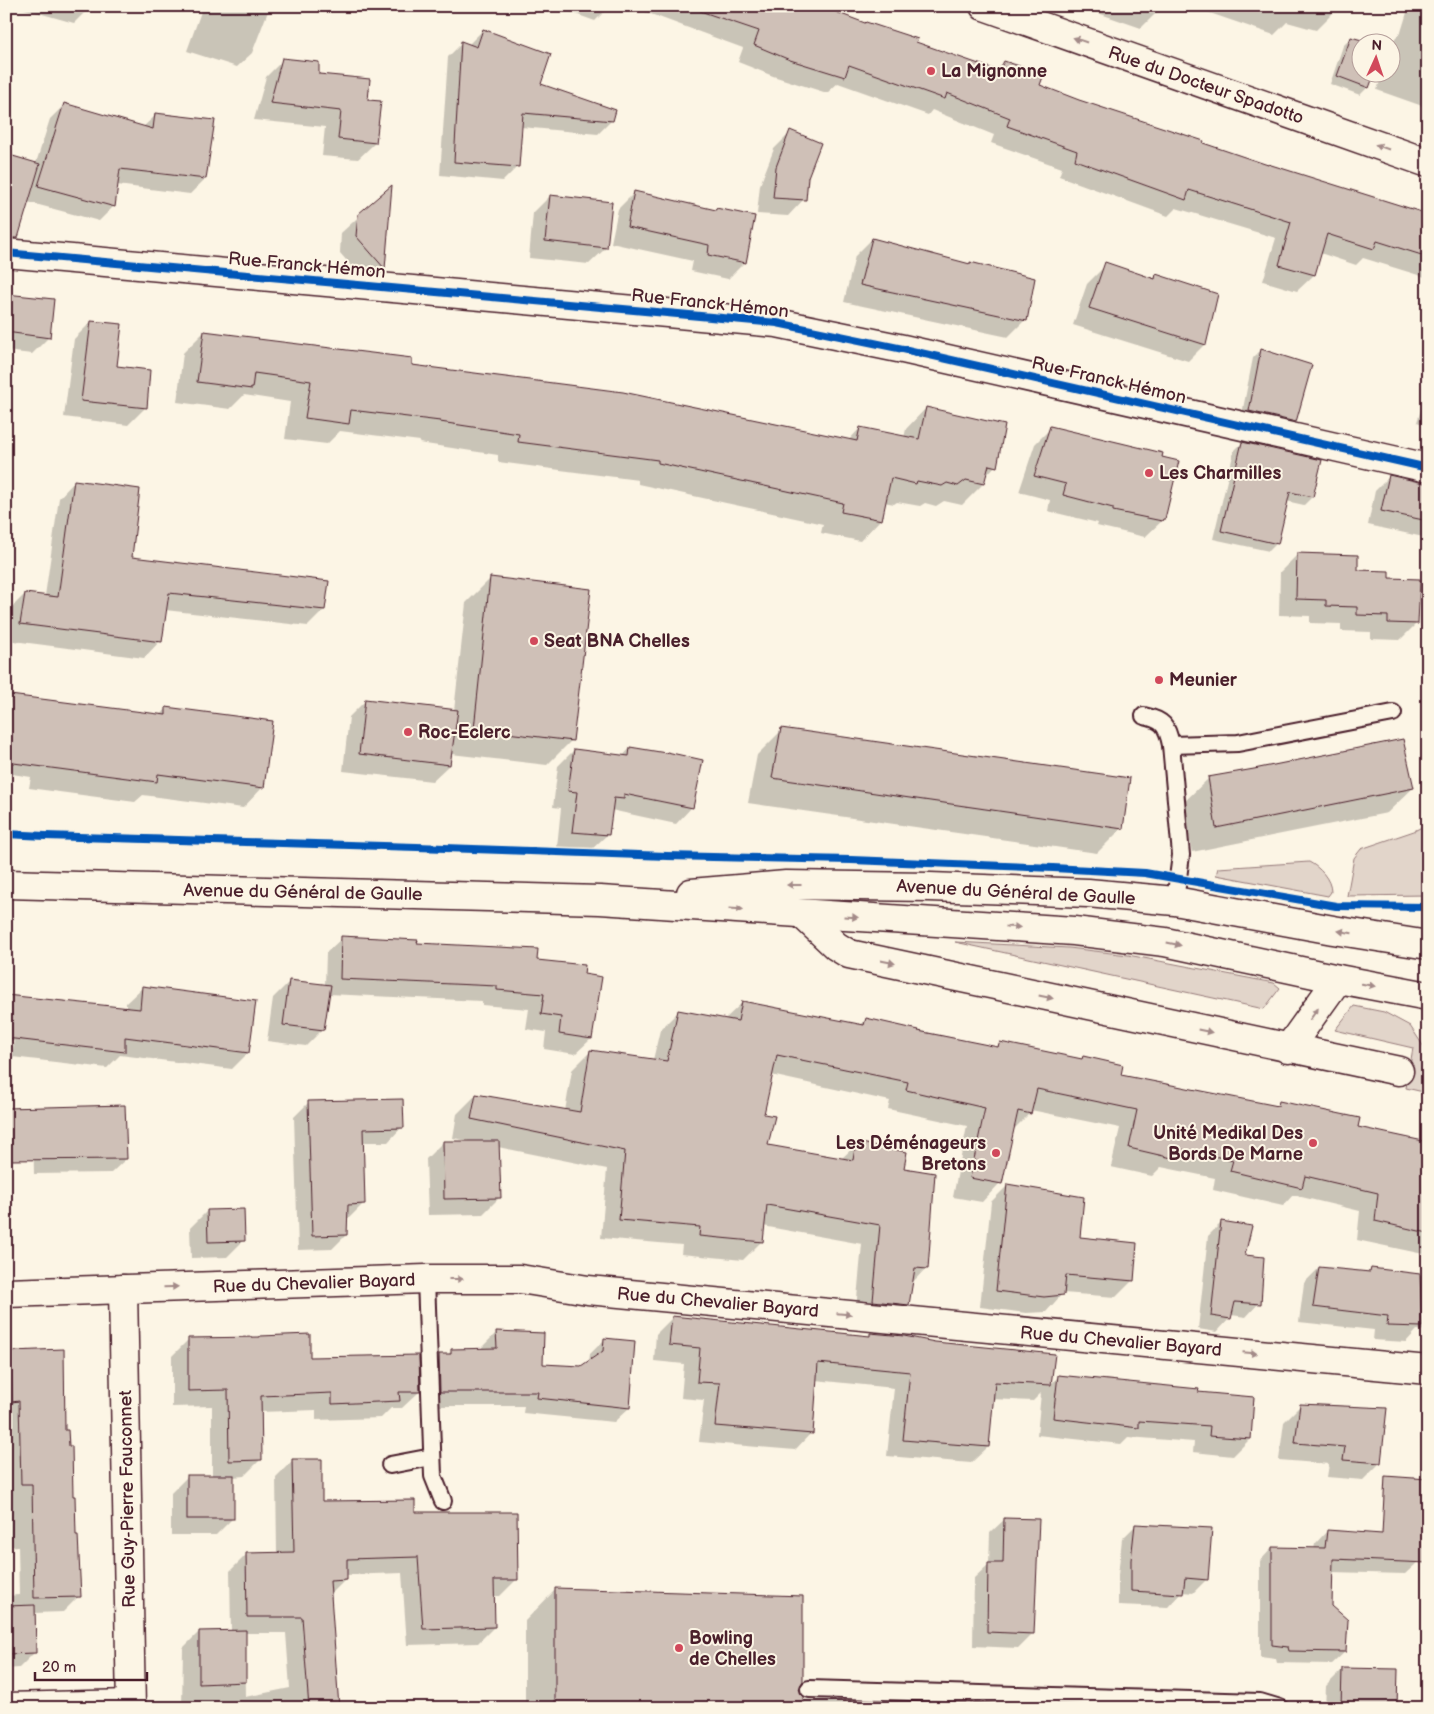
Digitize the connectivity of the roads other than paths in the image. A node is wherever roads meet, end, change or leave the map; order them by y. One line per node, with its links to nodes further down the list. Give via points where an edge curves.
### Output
1 (984, 6): 2 (street, Rue du Docteur Spadotto, one-way to 1)
2 (1428, 163)
3 (6, 253): 4 (street, Rue Franck Hémon, via 777,323)
4 (1428, 468)
5 (1393, 713): 7 (lane, via 1238,743)
6 (1144, 716): 7 (lane, via 1164,724)
7 (1171, 744): 10 (lane, via 1181,856)
8 (6, 884): 9 (street, Avenue du Général de Gaulle)
9 (600, 900): 10 (street, Avenue du Général de Gaulle, one-way to 9, via 1088,893 786,885); 11 (street, Avenue du Général de Gaulle, one-way to 11)
10 (1174, 901): 12 (street, Avenue du Général de Gaulle, one-way to 10)
11 (802, 914): 13 (street, Avenue du Général de Gaulle, one-way to 13, via 1115,935 1165,942); 15 (street, one-way to 15, via 849,954)
12 (1428, 945)
13 (1338, 979): 14 (street, Avenue du Général de Gaulle, one-way to 14); 15 (street, one-way to 13)
14 (1428, 996)
15 (1288, 1049): 16 (street)
16 (1399, 1072)
17 (426, 1279): 18 (street, Rue du Chevalier Bayard, one-way to 17); 20 (street, Rue du Chevalier Bayard, one-way to 20, via 520,1279 588,1290); 21 (lane)
18 (123, 1289): 19 (street, Rue du Chevalier Bayard); 25 (street, Rue Guy-Pierre Fauconnet)
19 (6, 1293)
20 (1428, 1370)
21 (432, 1457): 22 (lane); 23 (lane, via 433,1476)
22 (390, 1465)
23 (443, 1501)
24 (809, 1689): 27 (lane, via 1260,1702)
25 (131, 1706): 26 (street)
26 (6, 1707)
27 (1280, 1708)

